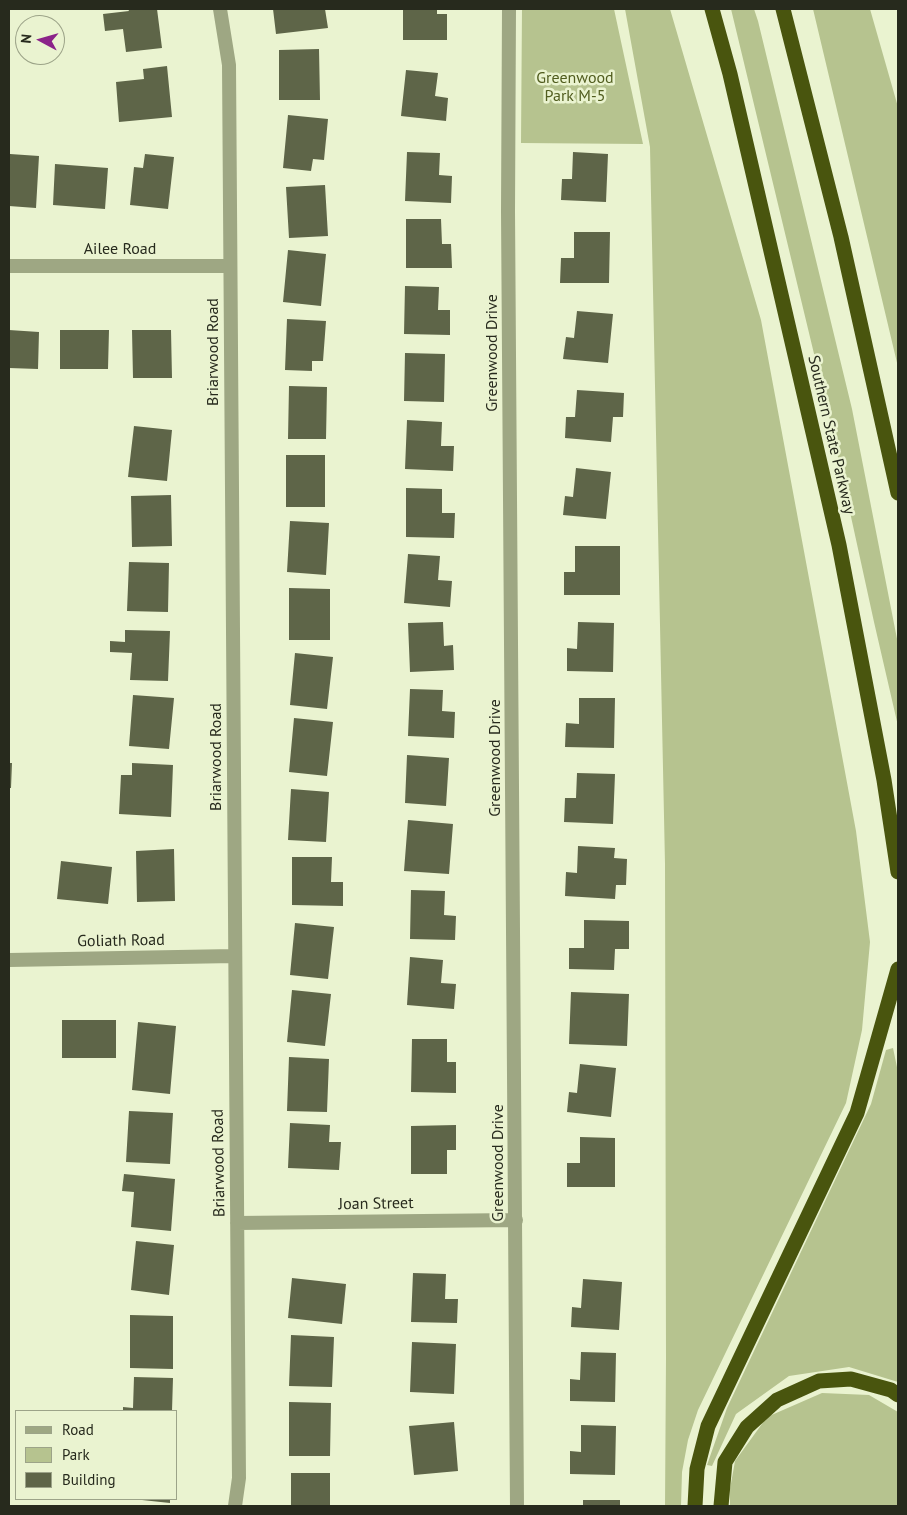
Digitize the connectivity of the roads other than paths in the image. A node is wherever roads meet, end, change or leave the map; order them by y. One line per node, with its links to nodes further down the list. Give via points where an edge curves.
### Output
1 (220, 9): 6 (street, Briarwood Road, via 229,65)
2 (509, 9): 12 (street, Greenwood Drive)
3 (712, 9): 8 (highway, Southern State Parkway, via 839,545 884,780)
4 (783, 9): 7 (highway, via 841,237)
5 (9, 266): 6 (street, Ailee Road)
6 (230, 266): 9 (street, Briarwood Road)
7 (898, 493)
8 (898, 872)
9 (234, 956): 10 (street, Goliath Road); 13 (street, Briarwood Road)
10 (9, 960)
11 (898, 969): 17 (highway, via 857,1113 708,1426 697,1468)
12 (516, 1220): 13 (street, Joan Street); 16 (street, Greenwood Drive)
13 (237, 1223): 15 (street, Briarwood Road, via 239,1478)
14 (898, 1395): 18 (highway, via 852,1379 819,1381 777,1400 747,1427 725,1462)
15 (235, 1506)
16 (517, 1506)
17 (695, 1506)
18 (721, 1506)

